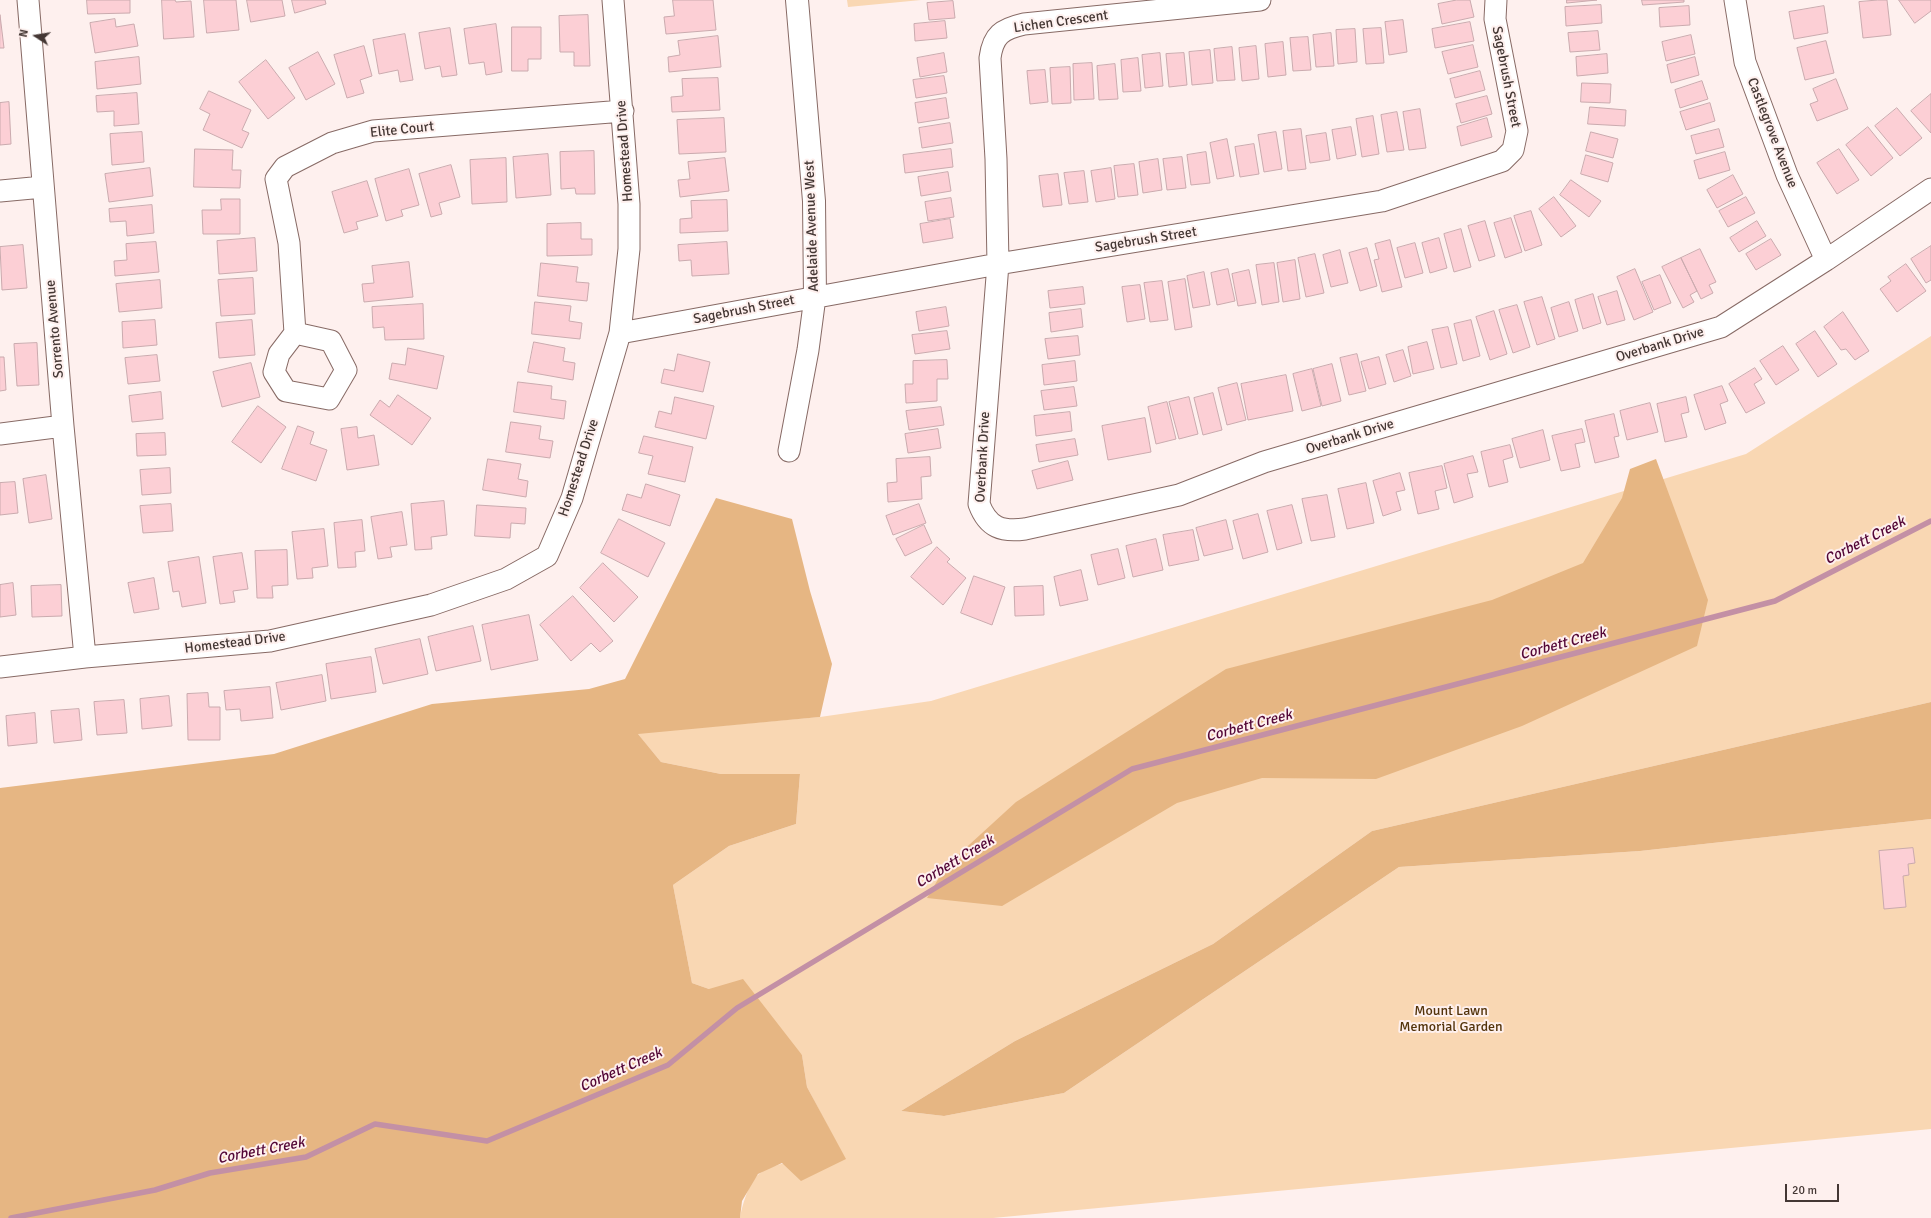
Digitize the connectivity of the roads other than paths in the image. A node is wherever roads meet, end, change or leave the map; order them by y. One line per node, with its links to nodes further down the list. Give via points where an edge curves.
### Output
1 (28, 0): 9 (street, Sorrento Avenue)
2 (613, 0): 8 (street, Homestead Drive)
3 (797, 0): 14 (street, Adelaide Avenue West, via 814,201)
4 (1260, 0): 7 (street, Lichen Crescent)
5 (1496, 0): 13 (street, Sagebrush Street, via 1495,19 1517,132 1513,150 1502,161 1382,201)
6 (1735, 0): 12 (street, Castlegrove Avenue, via 1745,62 1787,175)
7 (1223, 2): 13 (street, Lichen Crescent, via 1024,24 999,34 992,44 990,58 996,159)
8 (623, 110): 15 (street, Elite Court, via 373,131 332,143 285,168 276,179 289,243); 16 (street, Homestead Drive, via 629,249)
9 (43, 187): 11 (street); 17 (street, Sorrento Avenue)
10 (1931, 189): 12 (street, Overbank Drive)
11 (0, 191)
12 (1826, 260): 13 (street, Overbank Drive, via 1721,327 1264,462 1180,495 1009,531 994,525 984,517 979,504)
13 (998, 264): 14 (street, Sagebrush Street)
14 (815, 297): 16 (street, Sagebrush Street); 19 (street, Adelaide Avenue West)
15 (295, 333)
16 (620, 334): 20 (street, Homestead Drive, via 572,498 547,556 506,579 431,605 270,641)
17 (63, 426): 18 (street); 20 (street, Sorrento Avenue)
18 (0, 434)
19 (789, 451)
20 (85, 657): 21 (street, Homestead Drive)
21 (0, 667)

